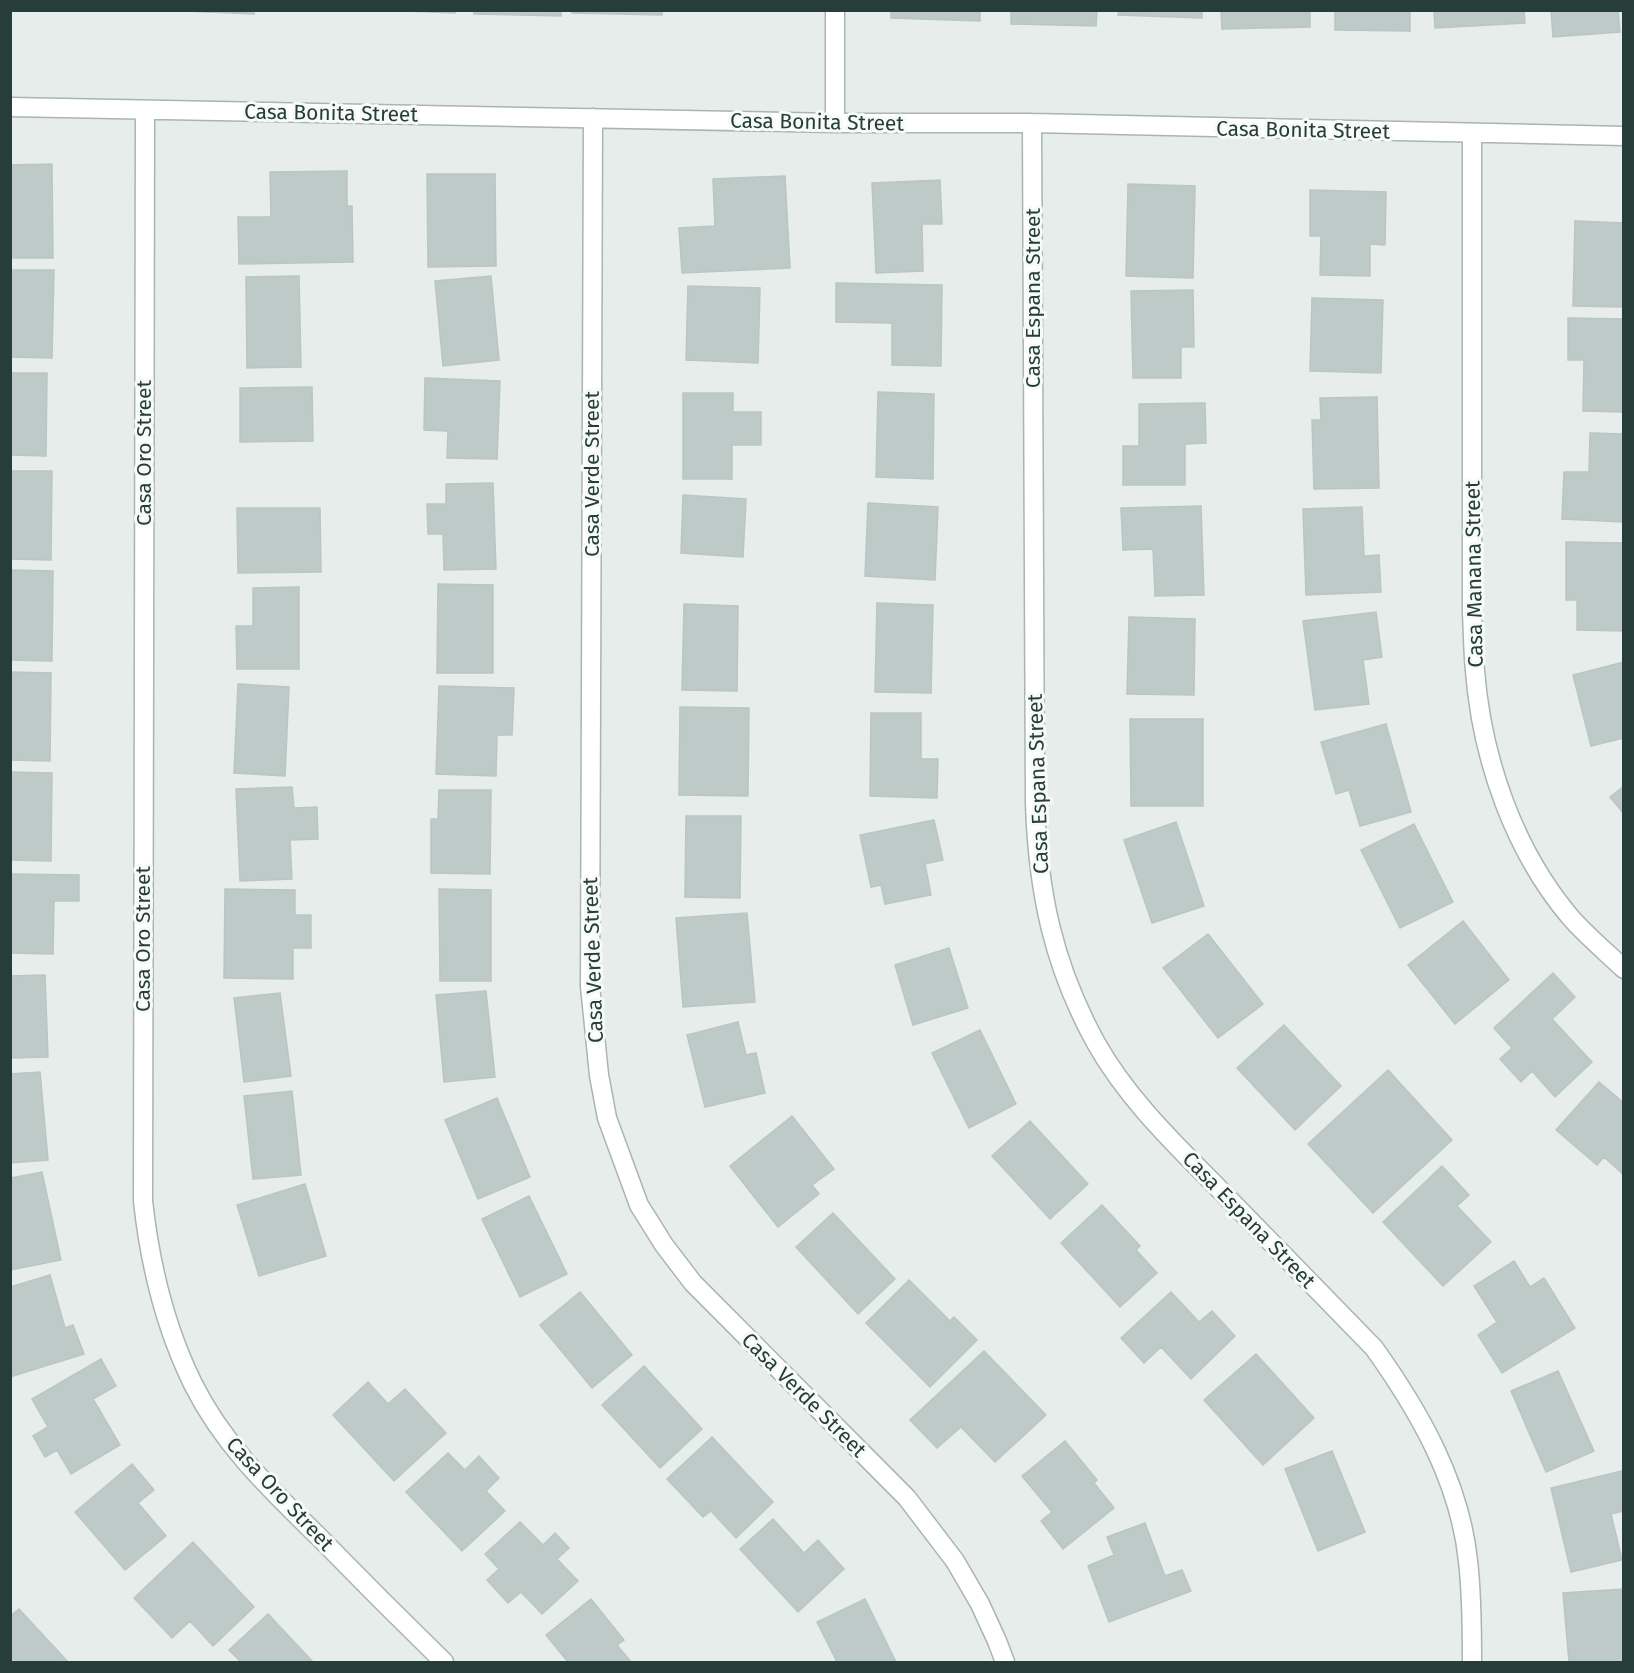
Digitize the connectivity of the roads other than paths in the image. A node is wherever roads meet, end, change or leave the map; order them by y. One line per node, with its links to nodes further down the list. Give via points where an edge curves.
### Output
1 (835, 10): 5 (street)
2 (10, 107): 3 (street, Casa Bonita Street)
3 (145, 110): 4 (street, Casa Bonita Street); 10 (street, Casa Oro Street, via 142,1201 148,1249 173,1341 218,1427 247,1465)
4 (593, 118): 5 (street, Casa Bonita Street); 11 (street, Casa Verde Street, via 590,986 607,1118 639,1205 664,1245 693,1283 907,1498 955,1561 980,1604)
5 (835, 123): 6 (street, Casa Bonita Street)
6 (1032, 123): 7 (street, Casa Bonita Street); 12 (street, Casa Espana Street, via 1035,804 1044,904 1057,952 1074,999 1124,1086 1161,1130 1374,1348 1419,1416 1444,1469 1468,1559)
7 (1473, 134): 8 (street, Casa Bonita Street); 9 (street, Casa Manana Street, via 1472,612 1484,732 1498,784 1528,855 1572,919)
8 (1623, 136)
9 (1623, 969)
10 (444, 1662)
11 (1005, 1662)
12 (1472, 1662)

